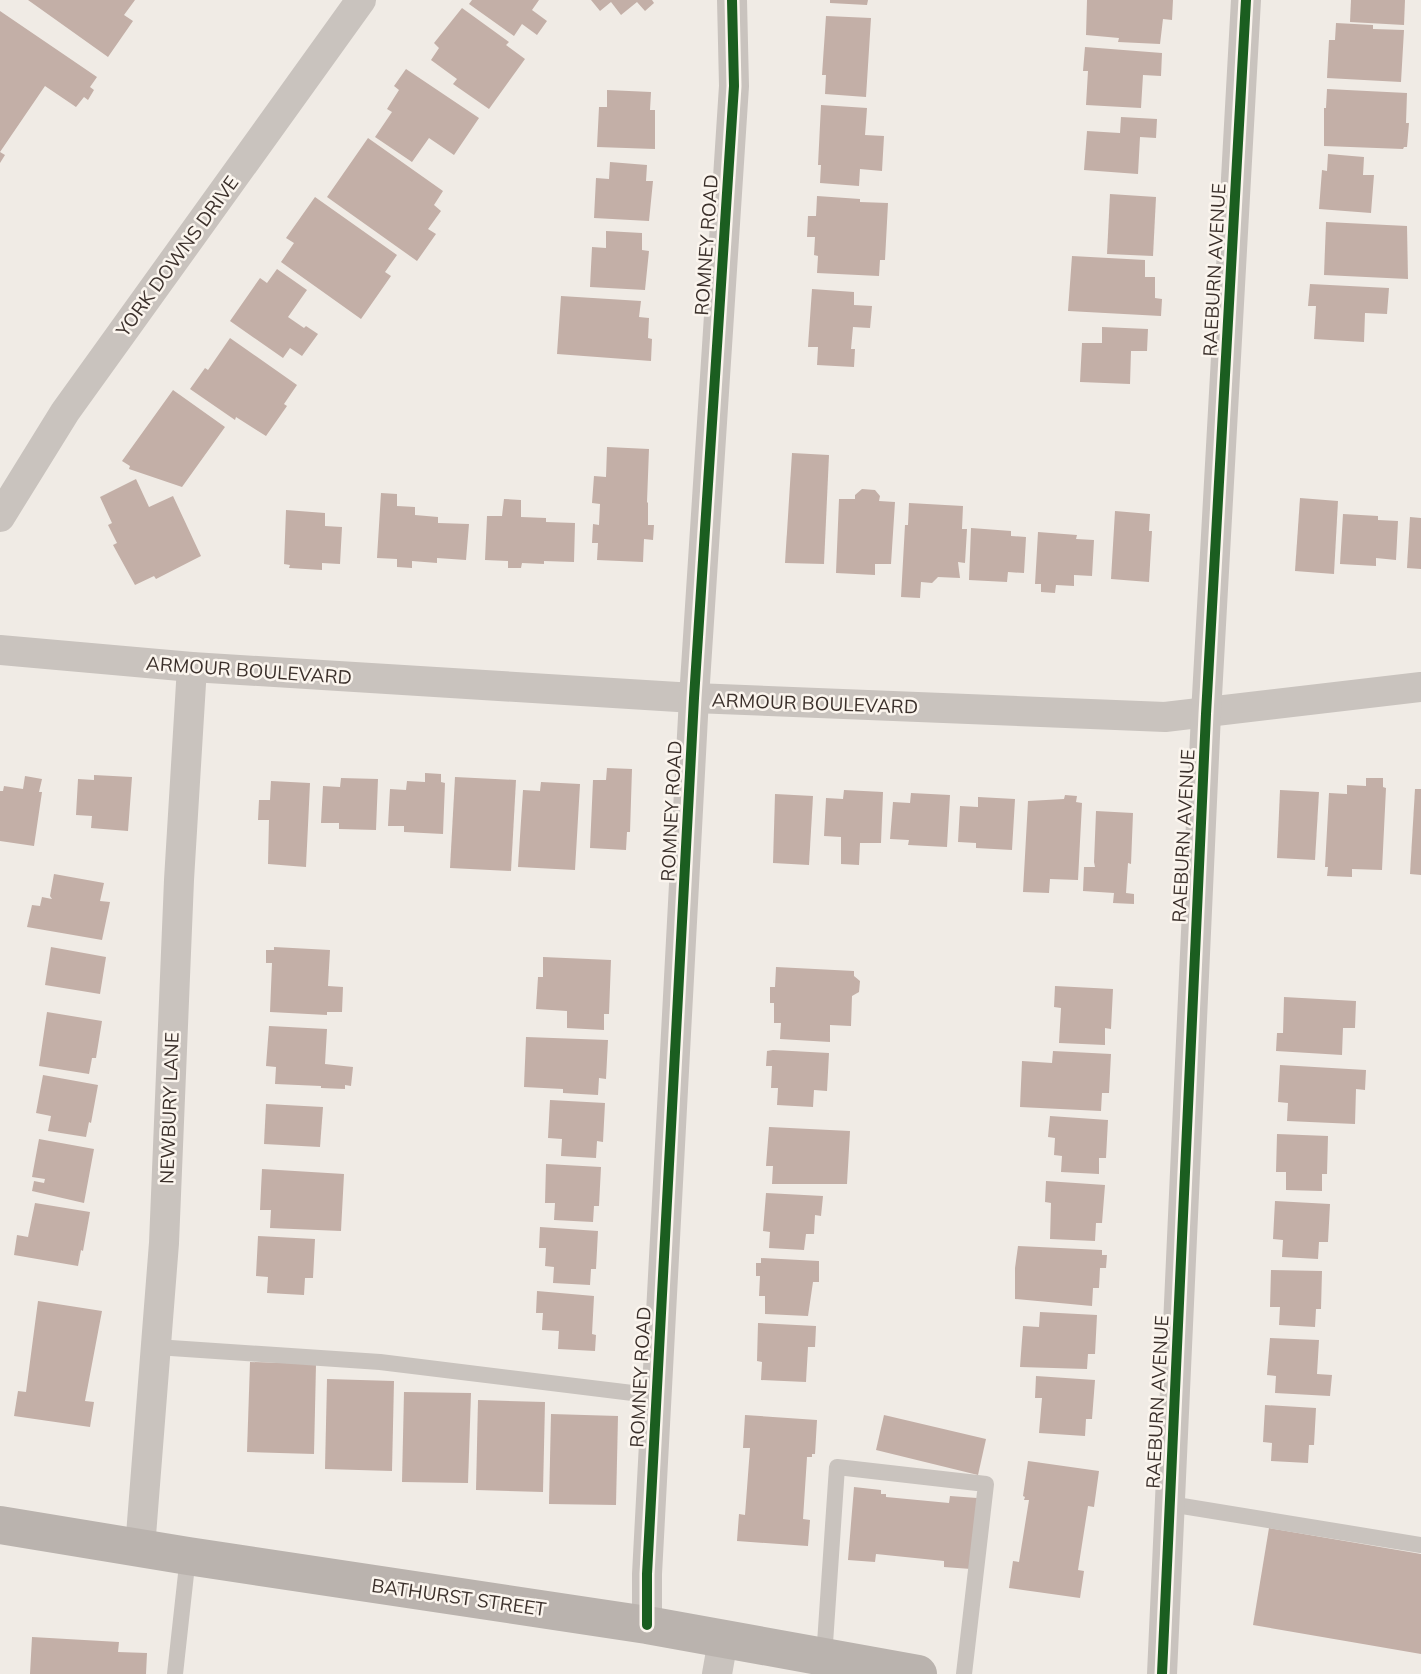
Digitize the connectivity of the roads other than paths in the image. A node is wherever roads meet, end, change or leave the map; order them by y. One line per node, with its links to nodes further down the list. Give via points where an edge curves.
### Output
1 (361, 0): 4 (street, YORK DOWNS DRIVE, via 65,412)
2 (732, 0): 8 (street, ROMNEY ROAD, via 734,86)
3 (1246, 0): 9 (street, RAEBURN AVENUE)
4 (0, 517)
5 (0, 650): 6 (street, ARMOUR BOULEVARD)
6 (192, 667): 8 (street, ARMOUR BOULEVARD); 10 (street, NEWBURY LANE)
7 (1421, 687): 9 (street, ARMOUR BOULEVARD)
8 (694, 698): 9 (street, ARMOUR BOULEVARD, via 1165,717); 11 (street, ROMNEY ROAD)
9 (1206, 714): 12 (street, RAEBURN AVENUE)
10 (156, 1347): 11 (lane, via 380,1362); 15 (street, NEWBURY LANE)
11 (657, 1396): 17 (street, ROMNEY ROAD)
12 (1170, 1504): 14 (lane); 23 (street, RAEBURN AVENUE)
13 (0, 1525): 15 (main road, BATHURST STREET)
14 (1421, 1545)
15 (140, 1548): 16 (main road, BATHURST STREET)
16 (188, 1556): 17 (main road, BATHURST STREET); 20 (lane)
17 (647, 1625): 18 (main road, BATHURST STREET)
18 (720, 1657): 19 (main road, BATHURST STREET)
19 (824, 1657): 21 (main road, BATHURST STREET); 22 (lane, via 837,1467 986,1484)
20 (175, 1674)
21 (918, 1674)
22 (964, 1674)
23 (1162, 1674)

